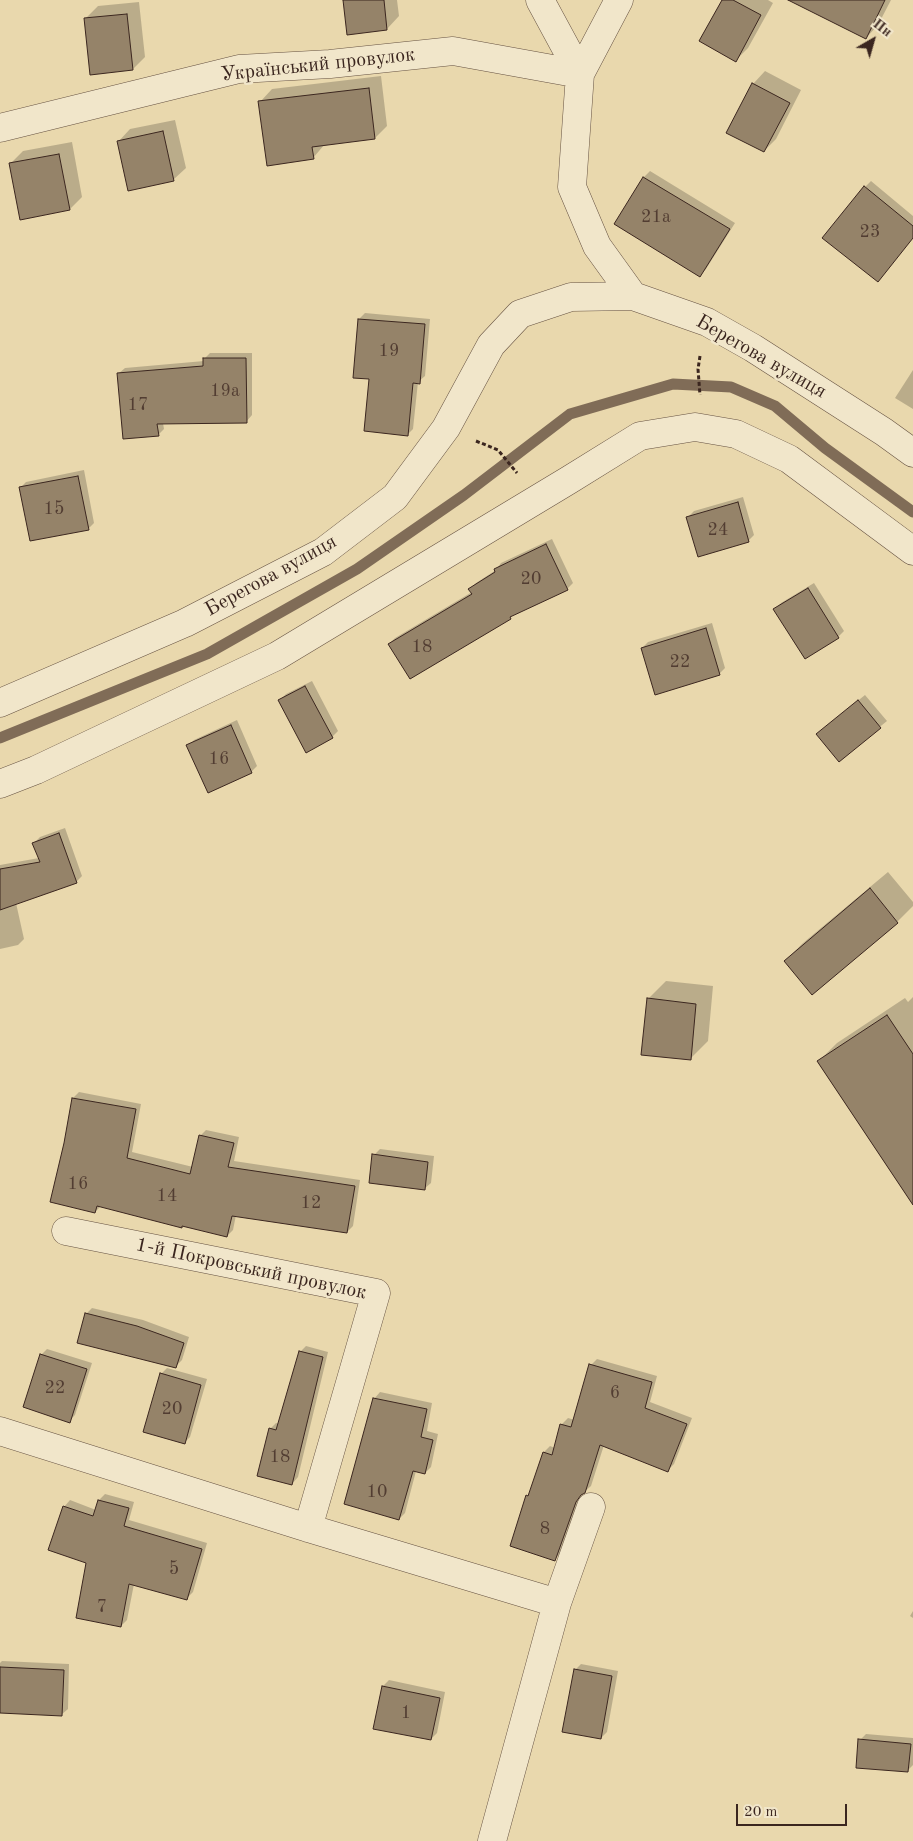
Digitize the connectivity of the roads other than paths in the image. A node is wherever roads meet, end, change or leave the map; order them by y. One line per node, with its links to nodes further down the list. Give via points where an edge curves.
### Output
1 (540, 0): 3 (street)
2 (619, 0): 3 (street)
3 (580, 74): 4 (street, Український провулок, via 453,51 330,64 239,68); 5 (street, via 572,187 598,246)
4 (0, 128)
5 (633, 296): 6 (street, Берегова вулиця, via 715,326); 8 (street, Берегова вулиця, via 571,297 520,314 490,345 446,428 395,497 323,552 185,623)
6 (913, 453)
7 (913, 551): 9 (street, via 789,459 736,434 695,427 640,436 277,656)
8 (0, 703)
9 (0, 784)
10 (66, 1231): 13 (street, 1-й Покровський провулок, via 376,1293)
11 (0, 1431): 13 (street)
12 (591, 1507): 14 (street)
13 (308, 1528): 14 (street)
14 (557, 1603): 15 (street)
15 (492, 1841)

